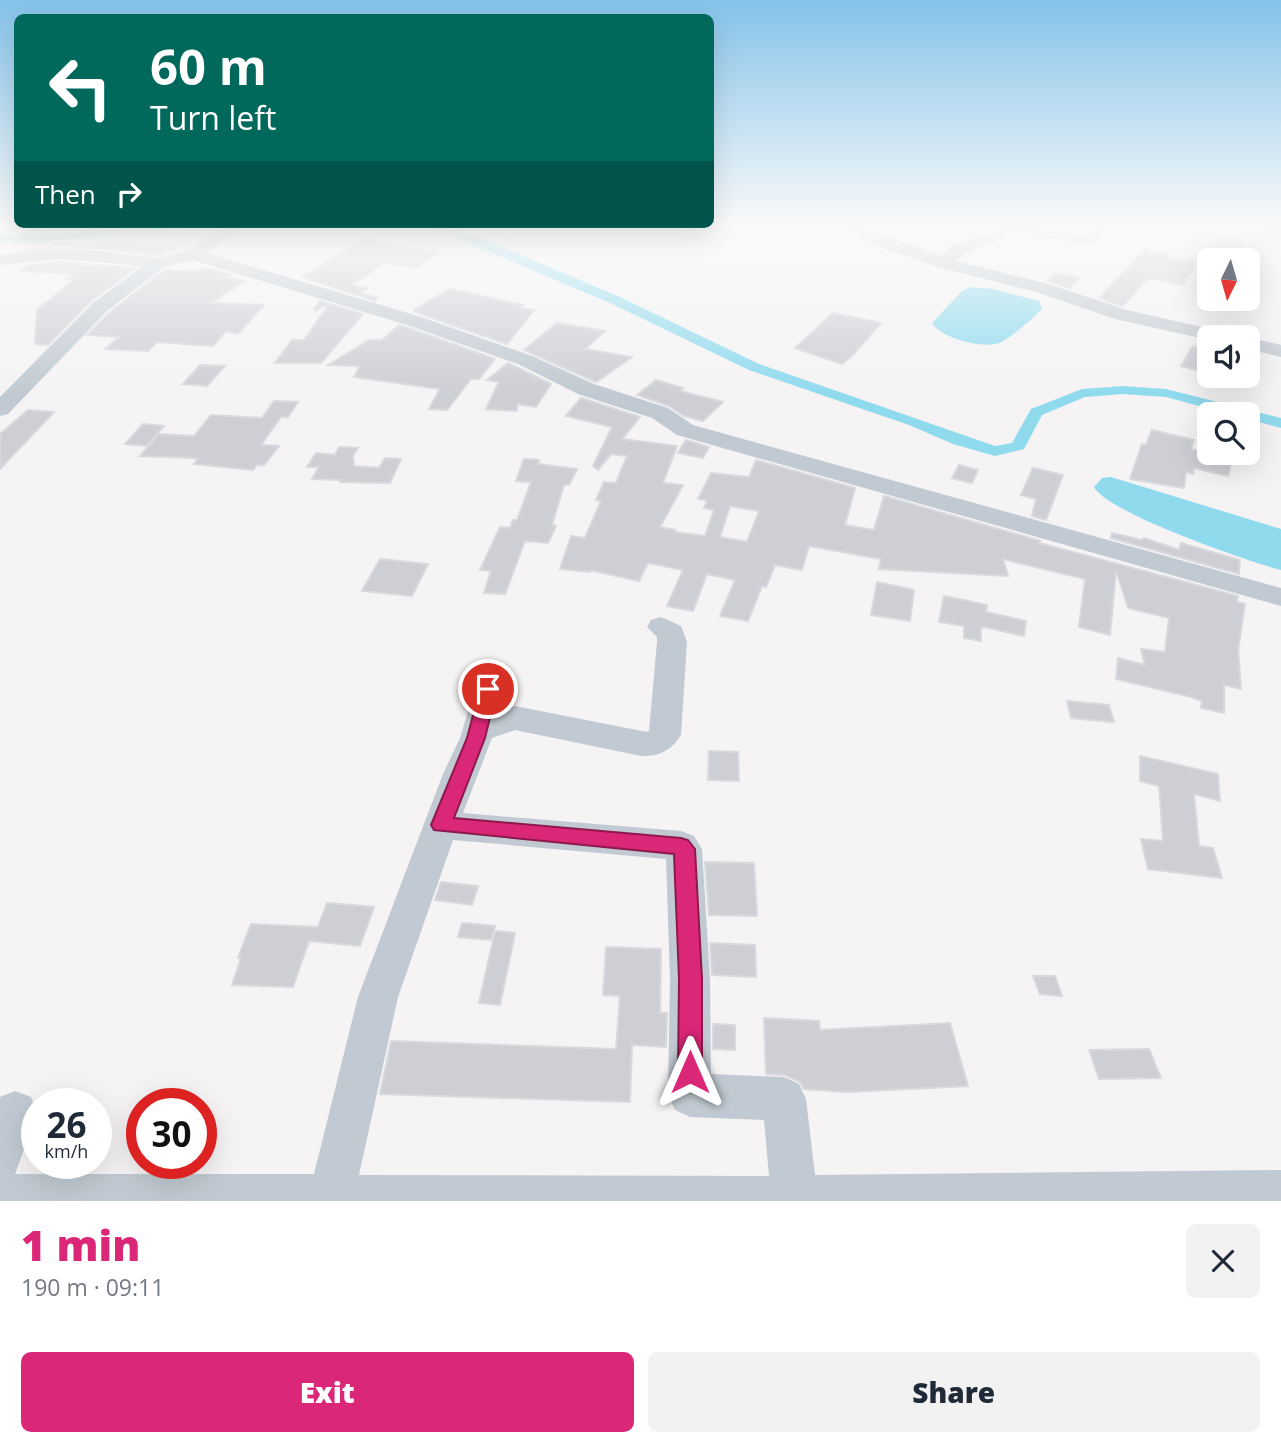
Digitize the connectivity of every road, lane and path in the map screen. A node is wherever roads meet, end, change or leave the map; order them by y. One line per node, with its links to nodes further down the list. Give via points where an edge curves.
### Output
1 (132, 282): 7 (street, via 100,306)
2 (284, 282): 8 (street, via 525,359 586,389 660,413 685,429)
3 (1019, 282): 4 (street, via 1122,315)
4 (1197, 332)
5 (1260, 346): 6 (street)
6 (1281, 351)
7 (0, 409)
8 (1281, 597)
9 (661, 627): 11 (street, via 671,634 672,642 665,735 658,743 631,743 515,718 481,729)
10 (488, 689): 11 (street)
11 (476, 738): 12 (street)
12 (441, 825): 17 (street, via 378,997); 18 (street, via 684,849 691,979 690,1095 784,1099)
13 (15, 1113): 14 (street)
14 (0, 1157)
15 (1281, 1193): 18 (street)
16 (0, 1197): 17 (street)
17 (331, 1198): 18 (street)
18 (794, 1199)

